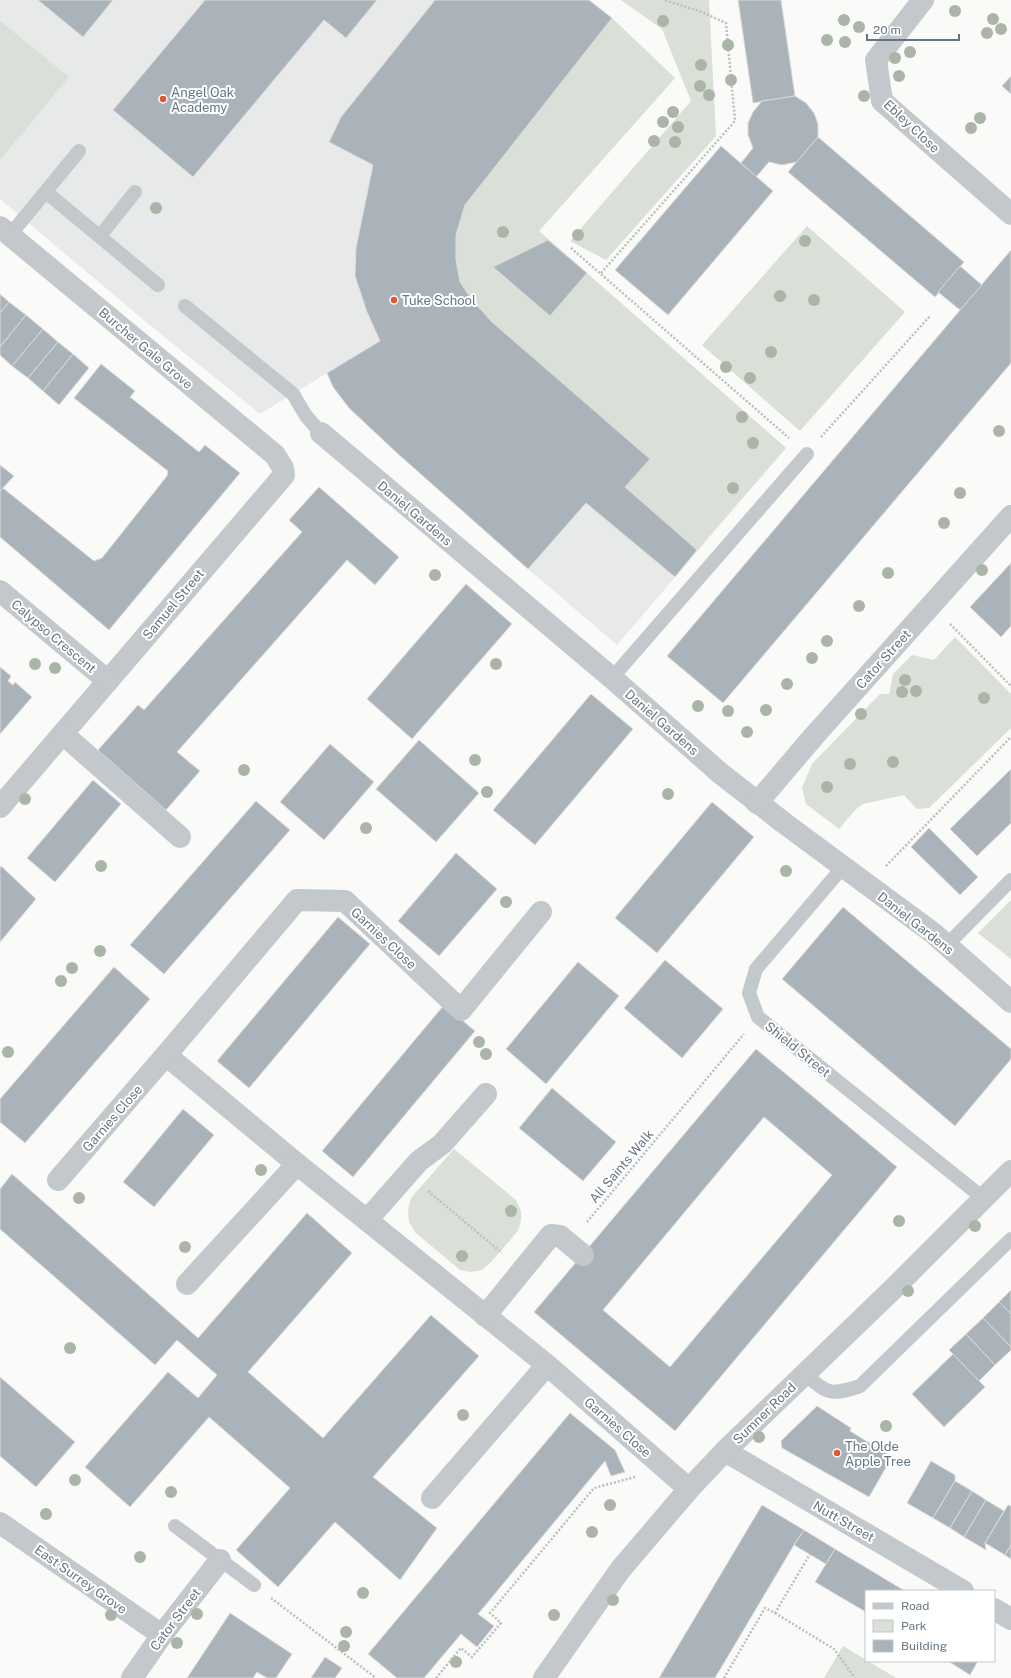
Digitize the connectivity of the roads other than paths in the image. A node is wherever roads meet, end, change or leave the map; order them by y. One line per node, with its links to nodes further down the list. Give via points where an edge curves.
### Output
1 (923, 0): 5 (street, Ebley Close, via 876,60 882,101)
2 (79, 151): 3 (lane)
3 (46, 192): 6 (lane); 7 (lane)
4 (135, 192): 7 (lane)
5 (1011, 214)
6 (5, 231): 12 (street, Burcher Gale Grove, via 275,455)
7 (100, 236): 8 (lane)
8 (158, 285)
9 (185, 306): 10 (lane, via 293,394 306,416)
10 (321, 433): 15 (street, Daniel Gardens)
11 (807, 454): 15 (lane)
12 (284, 475): 16 (street, Samuel Street)
13 (1011, 516): 18 (street, Cator Street)
14 (0, 591): 16 (street, Calypso Crescent)
15 (612, 678): 18 (street, Daniel Gardens)
16 (108, 681): 17 (street, Samuel Street)
17 (62, 734): 19 (street, Samuel Street); 20 (street)
18 (757, 803): 21 (street, Daniel Gardens)
19 (0, 807)
20 (180, 837)
21 (843, 867): 24 (street, Daniel Gardens); 31 (lane, Shield Street, via 756,969 749,993 758,1017)
22 (1011, 880): 24 (lane)
23 (542, 912): 26 (street, Garnies Close, via 461,1010 345,901 297,900)
24 (947, 945): 25 (street, Daniel Gardens)
25 (1011, 1002)
26 (166, 1055): 28 (street, Garnies Close); 30 (street, Garnies Close)
27 (486, 1094): 32 (street, via 442,1144 419,1161)
28 (297, 1164): 32 (street, Garnies Close); 35 (street)
29 (1011, 1171): 31 (street, Sumner Road)
30 (58, 1180)
31 (983, 1198): 38 (street, Sumner Road)
32 (367, 1220): 36 (street, Garnies Close)
33 (1011, 1239): 38 (lane, via 860,1386 839,1393 824,1390)
34 (576, 1249): 36 (street, via 560,1236 552,1236)
35 (187, 1284)
36 (485, 1316): 37 (street, Garnies Close)
37 (547, 1365): 40 (street, Garnies Close); 41 (street)
38 (805, 1374): 39 (street, Sumner Road)
39 (724, 1451): 40 (street, Sumner Road); 46 (street, Nutt Street)
40 (689, 1490): 51 (street, Sumner Road, via 620,1570)
41 (432, 1498)
42 (0, 1523): 49 (street, East Surrey Grove)
43 (175, 1526): 44 (lane)
44 (220, 1560): 45 (lane); 49 (street, Cator Street)
45 (254, 1585)
46 (961, 1590)
47 (995, 1611): 48 (street)
48 (1011, 1620)
49 (162, 1635): 50 (street, Cator Street)
50 (132, 1678)
51 (544, 1678)

